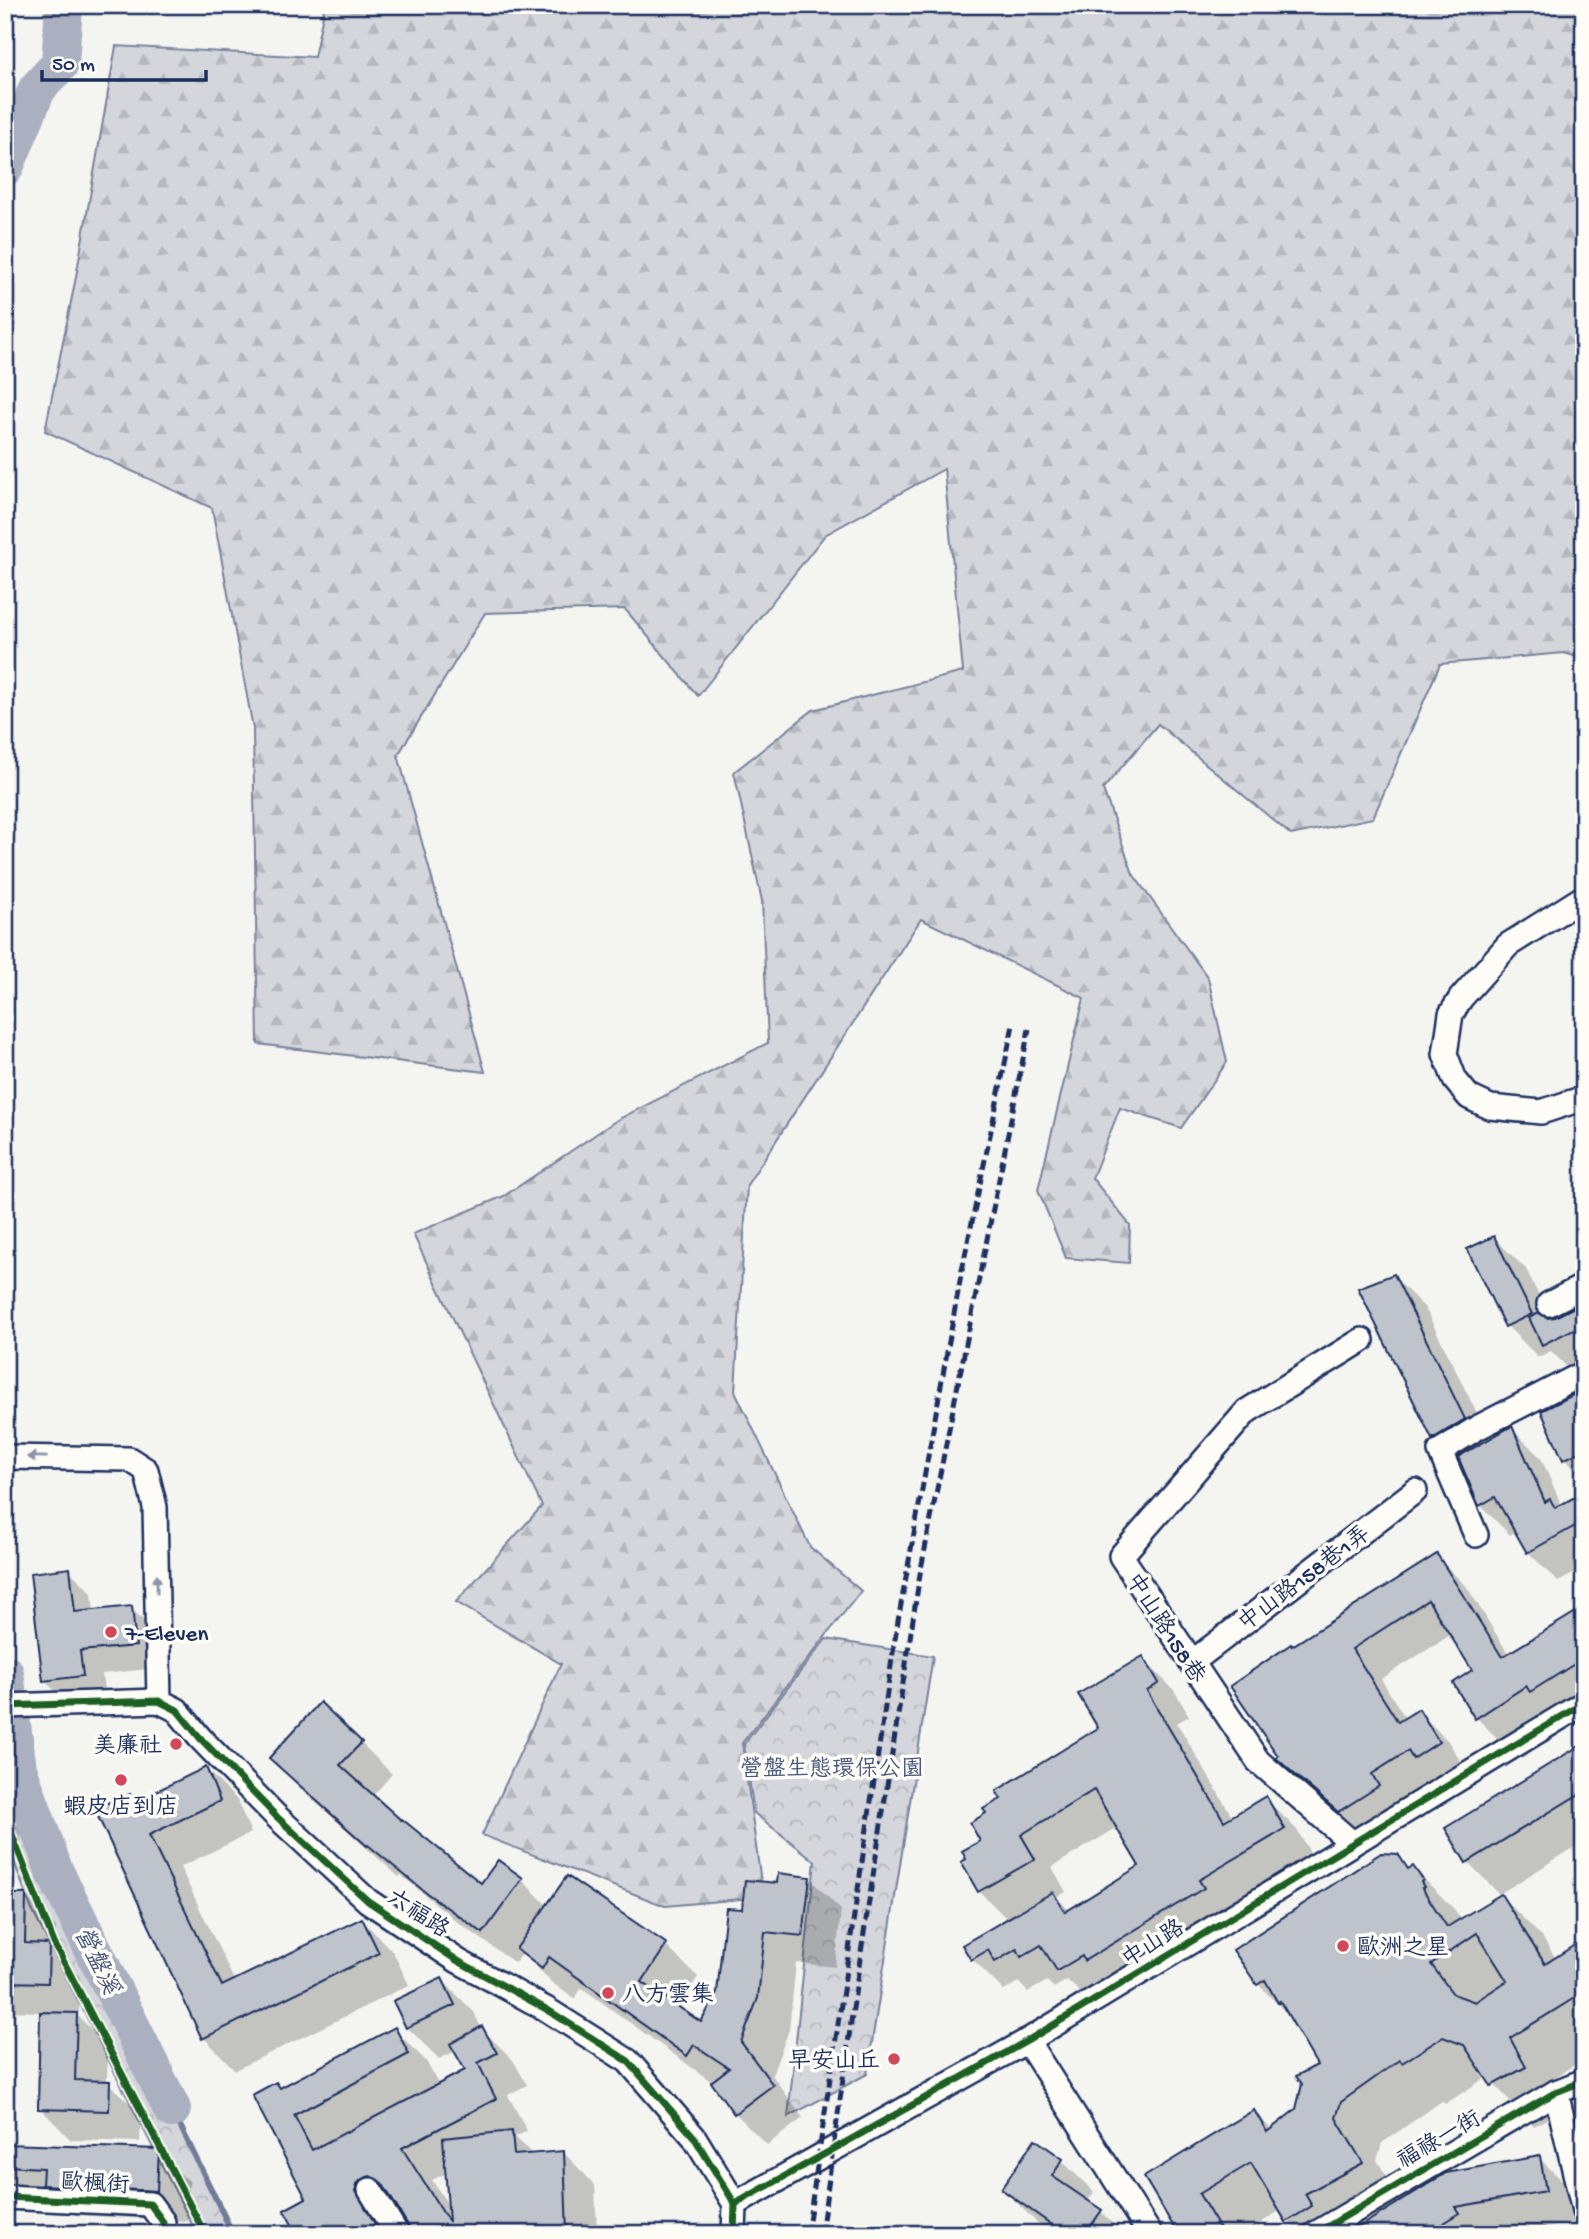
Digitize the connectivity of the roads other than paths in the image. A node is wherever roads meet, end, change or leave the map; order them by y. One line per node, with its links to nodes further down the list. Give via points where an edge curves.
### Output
1 (1584, 897): 2 (street, via 1508,945 1451,1014 1444,1054 1455,1080 1469,1097 1490,1107 1541,1112)
2 (1584, 1098)
3 (1584, 1286): 4 (street)
4 (1549, 1304)
5 (1362, 1340): 10 (street, 中山路158巷, via 1247,1411 1121,1556)
6 (1584, 1373): 9 (street, via 1440,1451)
7 (5, 1457): 11 (street, one-way to 7, via 155,1507 146,1469 129,1459)
8 (1415, 1491): 10 (street, 中山路158巷1弄)
9 (1476, 1535)
10 (1191, 1663): 14 (street, 中山路158巷, via 1258,1761)
11 (159, 1701): 13 (street); 20 (street, 六福路, via 177,1710 277,1817 368,1902 628,2062 694,2137)
12 (1584, 1703): 14 (street, 中山路)
13 (5, 1706)
14 (1351, 1842): 15 (street, 中山路)
15 (1027, 2041): 20 (street, 中山路); 25 (street)
16 (1584, 2081): 17 (street, 福祿一街)
17 (1556, 2092): 21 (street); 26 (street, 福祿一街)
18 (370, 2190): 23 (street)
19 (5, 2197): 22 (street, 歐楓街, via 150,2204 163,2222)
20 (736, 2204): 24 (street)
21 (1584, 2211)
22 (162, 2234)
23 (397, 2234)
24 (734, 2234)
25 (1150, 2234)
26 (1315, 2234)

